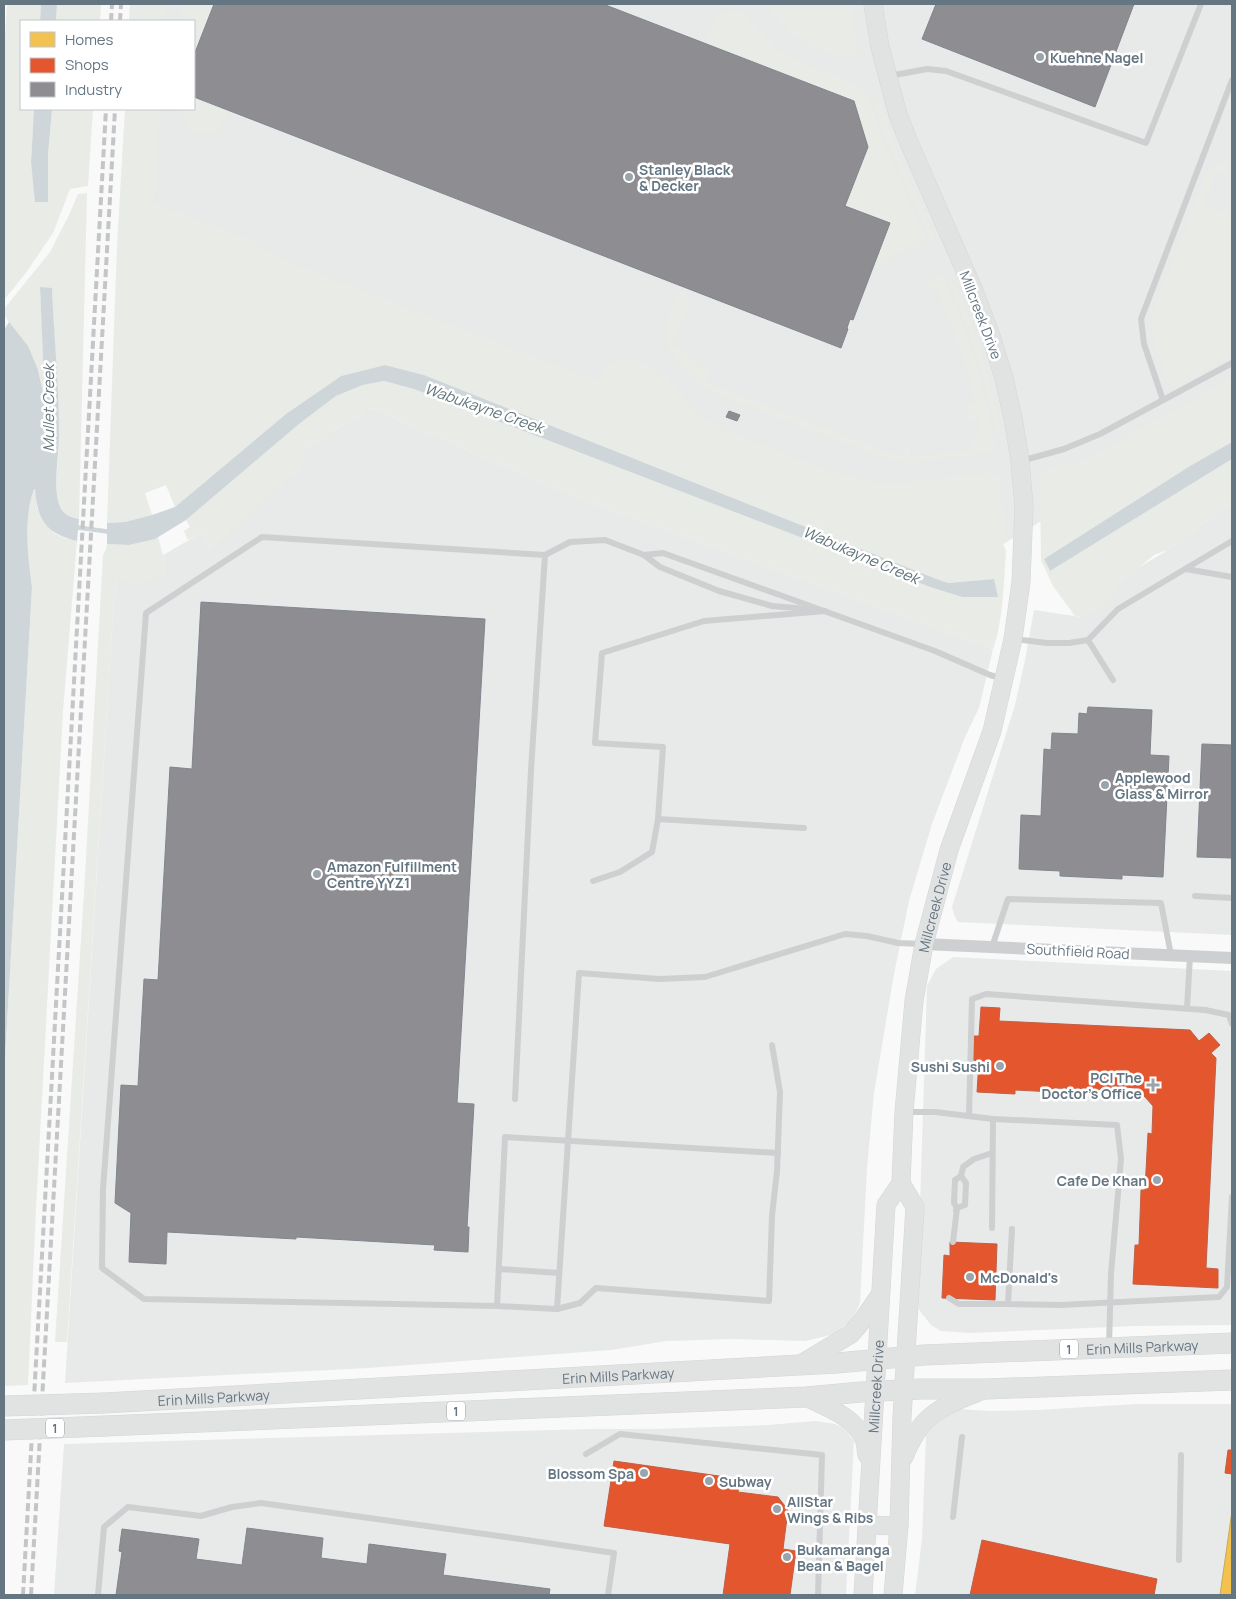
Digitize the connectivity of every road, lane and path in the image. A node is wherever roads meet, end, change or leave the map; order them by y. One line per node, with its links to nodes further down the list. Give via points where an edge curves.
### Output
1 (873, 4): 3 (street, Millcreek Drive)
2 (1202, 4): 3 (lane, via 1146,143 946,71 927,68)
3 (887, 76): 7 (street, Millcreek Drive, via 910,145 991,336 1004,378)
4 (1232, 80): 6 (lane, via 1141,319 1144,344)
5 (1232, 363): 6 (lane)
6 (1163, 400): 7 (lane, via 1100,434 1064,449)
7 (1020, 461): 14 (street, Millcreek Drive, via 1024,539)
8 (1232, 540): 11 (lane)
9 (644, 555): 10 (lane, via 604,540 570,542); 13 (lane, via 663,554); 13 (lane, via 660,567 719,591 772,606)
10 (545, 556): 31 (lane); 51 (lane, via 262,537 146,613 104,1179 102,1268 144,1299)
11 (1186, 569): 12 (lane); 15 (lane, via 1118,609)
12 (1232, 577)
13 (825, 611): 16 (lane); 18 (lane, via 704,621 602,653 595,743 662,747)
14 (1013, 639): 15 (lane, via 1054,643); 16 (street, Millcreek Drive)
15 (1088, 640): 17 (lane)
16 (1005, 679): 23 (street, Millcreek Drive, via 992,731 949,850)
17 (1113, 680)
18 (658, 819): 19 (lane); 20 (lane, via 652,852 620,872)
19 (804, 828)
20 (593, 881)
21 (1195, 896): 22 (lane)
22 (1232, 898)
23 (924, 944): 24 (street, Southfield Road); 32 (street, Millcreek Drive, via 914,1001); 35 (lane, via 845,934 706,977 660,979 579,973)
24 (992, 947): 25 (street, Southfield Road); 25 (lane, via 1008,899 1161,903)
25 (1171, 955): 26 (street, Southfield Road)
26 (1190, 956): 27 (street, Southfield Road); 28 (lane)
27 (1232, 958)
28 (1187, 1008): 29 (lane, via 1229,1015); 33 (lane, via 986,994 972,999)
29 (1232, 1024)
30 (772, 1045): 36 (lane, via 780,1092)
31 (515, 1099)
32 (904, 1112): 33 (lane); 39 (street, Millcreek Drive)
33 (969, 1116): 34 (lane)
34 (993, 1119): 37 (lane); 49 (lane, via 1117,1125 1121,1159)
35 (568, 1140): 36 (lane); 45 (lane, via 505,1138); 46 (lane)
36 (778, 1153): 52 (lane, via 769,1301 596,1288 580,1303)
37 (992, 1153): 38 (lane, via 963,1167); 42 (lane)
38 (961, 1176): 41 (lane, via 955,1180 954,1203); 41 (lane, via 966,1183 965,1205)
39 (901, 1183): 47 (street, Millcreek Drive, via 886,1205); 55 (street, Millcreek Drive, via 915,1207)
40 (1232, 1197): 49 (lane, via 1227,1287 1219,1297)
41 (957, 1208): 44 (lane)
42 (992, 1228)
43 (1012, 1229): 50 (lane)
44 (953, 1242)
45 (498, 1269): 46 (lane); 51 (lane)
46 (560, 1273): 52 (lane)
47 (881, 1294): 56 (street, Millcreek Drive); 57 (street, via 851,1334)
48 (949, 1298): 50 (lane, via 959,1304)
49 (1110, 1302): 50 (lane); 54 (lane)
50 (1008, 1304)
51 (497, 1306): 52 (lane)
52 (557, 1309)
53 (1232, 1343): 54 (main road, Erin Mills Parkway / 1)
54 (1109, 1347): 55 (main road, Erin Mills Parkway / 1)
55 (906, 1356): 56 (main road, Erin Mills Parkway / 1); 60 (street, Millcreek Drive)
56 (876, 1359): 57 (main road, Erin Mills Parkway / 1); 61 (street, Millcreek Drive)
57 (801, 1364): 63 (main road, Erin Mills Parkway / 1, bridge)
58 (1232, 1380): 59 (main road, Erin Mills Parkway / 1)
59 (986, 1389): 60 (main road, Erin Mills Parkway / 1); 68 (street, via 931,1416 911,1440)
60 (904, 1390): 61 (main road, Erin Mills Parkway / 1); 68 (street, Millcreek Drive)
61 (874, 1392): 62 (main road, Erin Mills Parkway / 1); 69 (street, Millcreek Drive)
62 (806, 1397): 64 (main road, Erin Mills Parkway / 1, bridge); 69 (street, via 840,1414 855,1426 864,1440)
63 (4, 1406)
64 (4, 1430)
65 (962, 1437): 70 (lane)
66 (586, 1454): 76 (lane, via 620,1434 822,1455)
67 (1181, 1455): 73 (lane)
68 (900, 1467): 72 (street, Millcreek Drive)
69 (870, 1470): 71 (street, Millcreek Drive)
70 (953, 1517)
71 (868, 1525): 72 (street); 77 (street, Millcreek Drive)
72 (898, 1526): 78 (street, Millcreek Drive)
73 (1179, 1560)
74 (98, 1595): 75 (lane, via 104,1527 128,1507 202,1516 232,1507 261,1504 614,1553)
75 (608, 1595)
76 (818, 1595)
77 (863, 1595)
78 (893, 1595)

